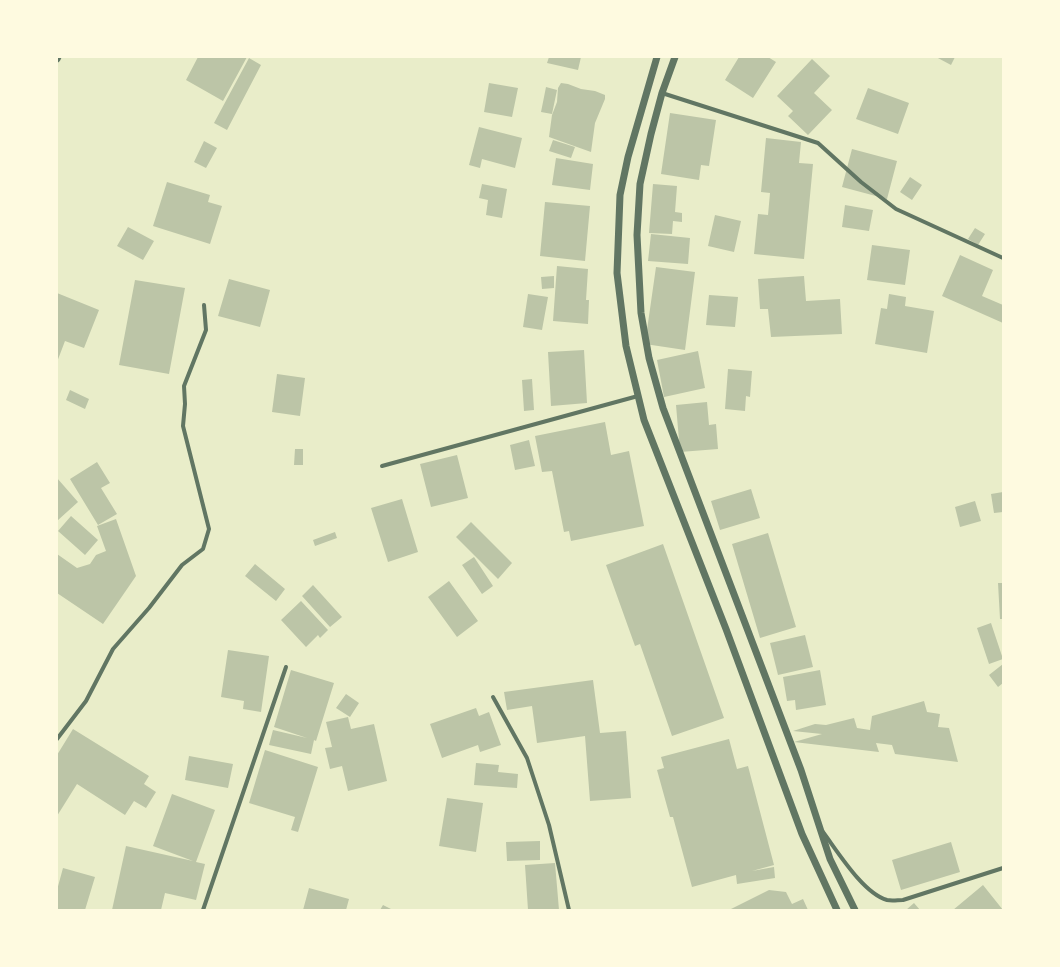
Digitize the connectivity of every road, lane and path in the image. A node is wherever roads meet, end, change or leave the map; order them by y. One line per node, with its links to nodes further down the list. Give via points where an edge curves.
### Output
1 (657, 57): 6 (street, via 620,194 617,273 626,346)
2 (675, 57): 3 (street)
3 (662, 93): 4 (street, via 818,143 896,209); 11 (street, via 640,184 637,235 641,313 649,358 663,408 801,770)
4 (1003, 258)
5 (204, 305): 10 (street, via 206,330 184,386 183,426 210,529 203,549 182,566 113,650 86,701)
6 (638, 396): 7 (street); 15 (street, via 644,420 726,629 802,834)
7 (382, 466)
8 (286, 667): 13 (street)
9 (493, 698): 14 (street, via 527,758 549,825)
10 (57, 739)
11 (819, 826): 12 (street, via 871,892 887,900 903,900); 16 (street, via 830,859)
12 (1003, 868)
13 (203, 910)
14 (569, 910)
15 (837, 910)
16 (855, 910)

